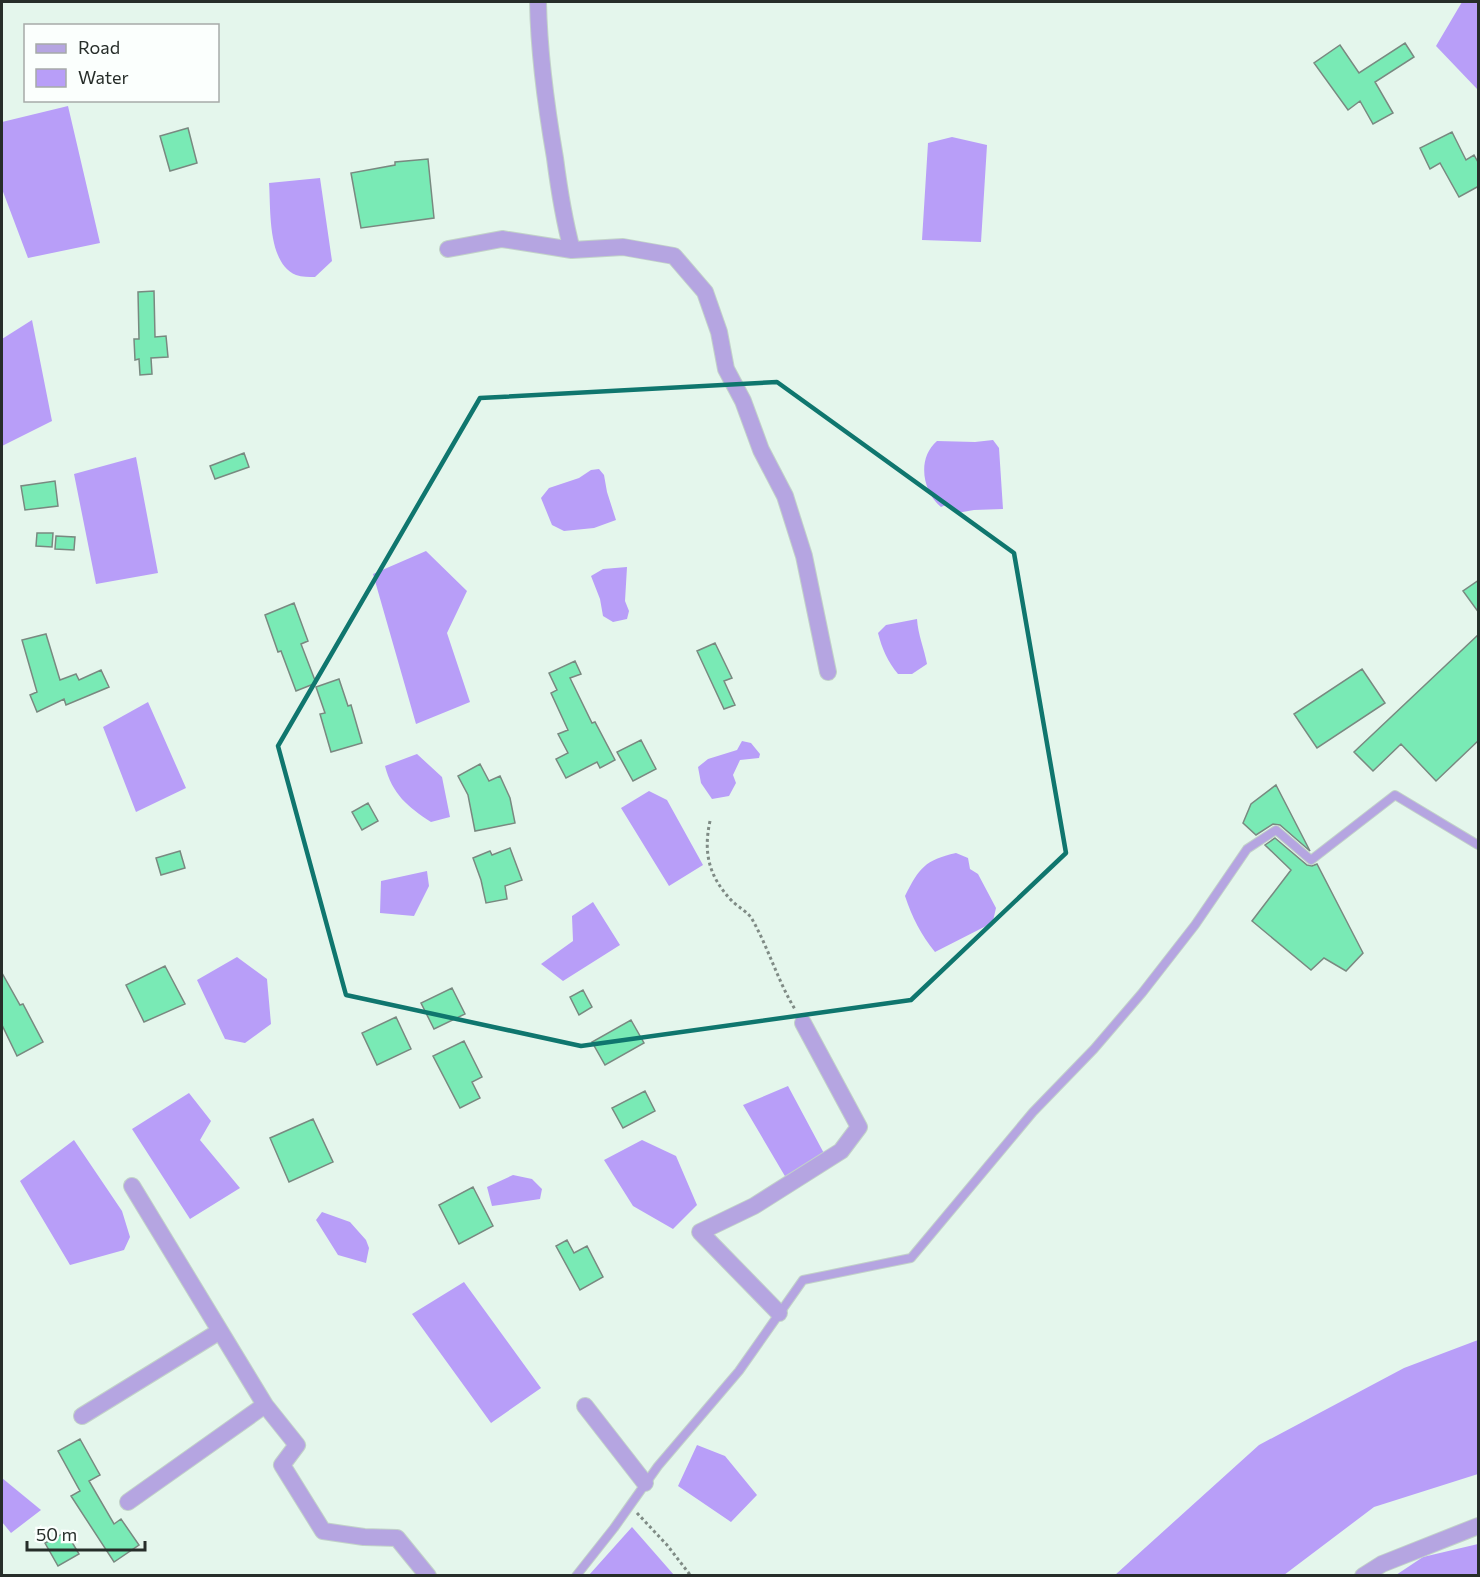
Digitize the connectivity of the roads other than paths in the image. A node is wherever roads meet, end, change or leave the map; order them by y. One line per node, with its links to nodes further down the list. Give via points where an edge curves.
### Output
1 (538, 2): 3 (street, via 539,51)
2 (448, 249): 3 (street, via 502,239)
3 (572, 250): 4 (street, via 623,247 674,256 705,292 726,369 785,496 804,556)
4 (828, 672)
5 (1479, 845): 8 (lane, via 1395,795 1311,860 1276,830 1247,849 1142,993 1033,1112 911,1258 802,1280)
6 (803, 1023): 8 (street, via 859,1126 841,1151 754,1206 700,1232)
7 (132, 1186): 9 (street)
8 (779, 1313): 13 (lane, via 739,1371)
9 (220, 1331): 10 (street); 12 (street)
10 (265, 1406): 14 (street); 16 (street, via 297,1445 282,1465 323,1531 364,1538 397,1538)
11 (585, 1406): 13 (street)
12 (82, 1416)
13 (645, 1483): 17 (lane)
14 (128, 1502)
15 (1479, 1526): 18 (street, via 1382,1564)
16 (428, 1575)
17 (576, 1575)
18 (1364, 1575)

